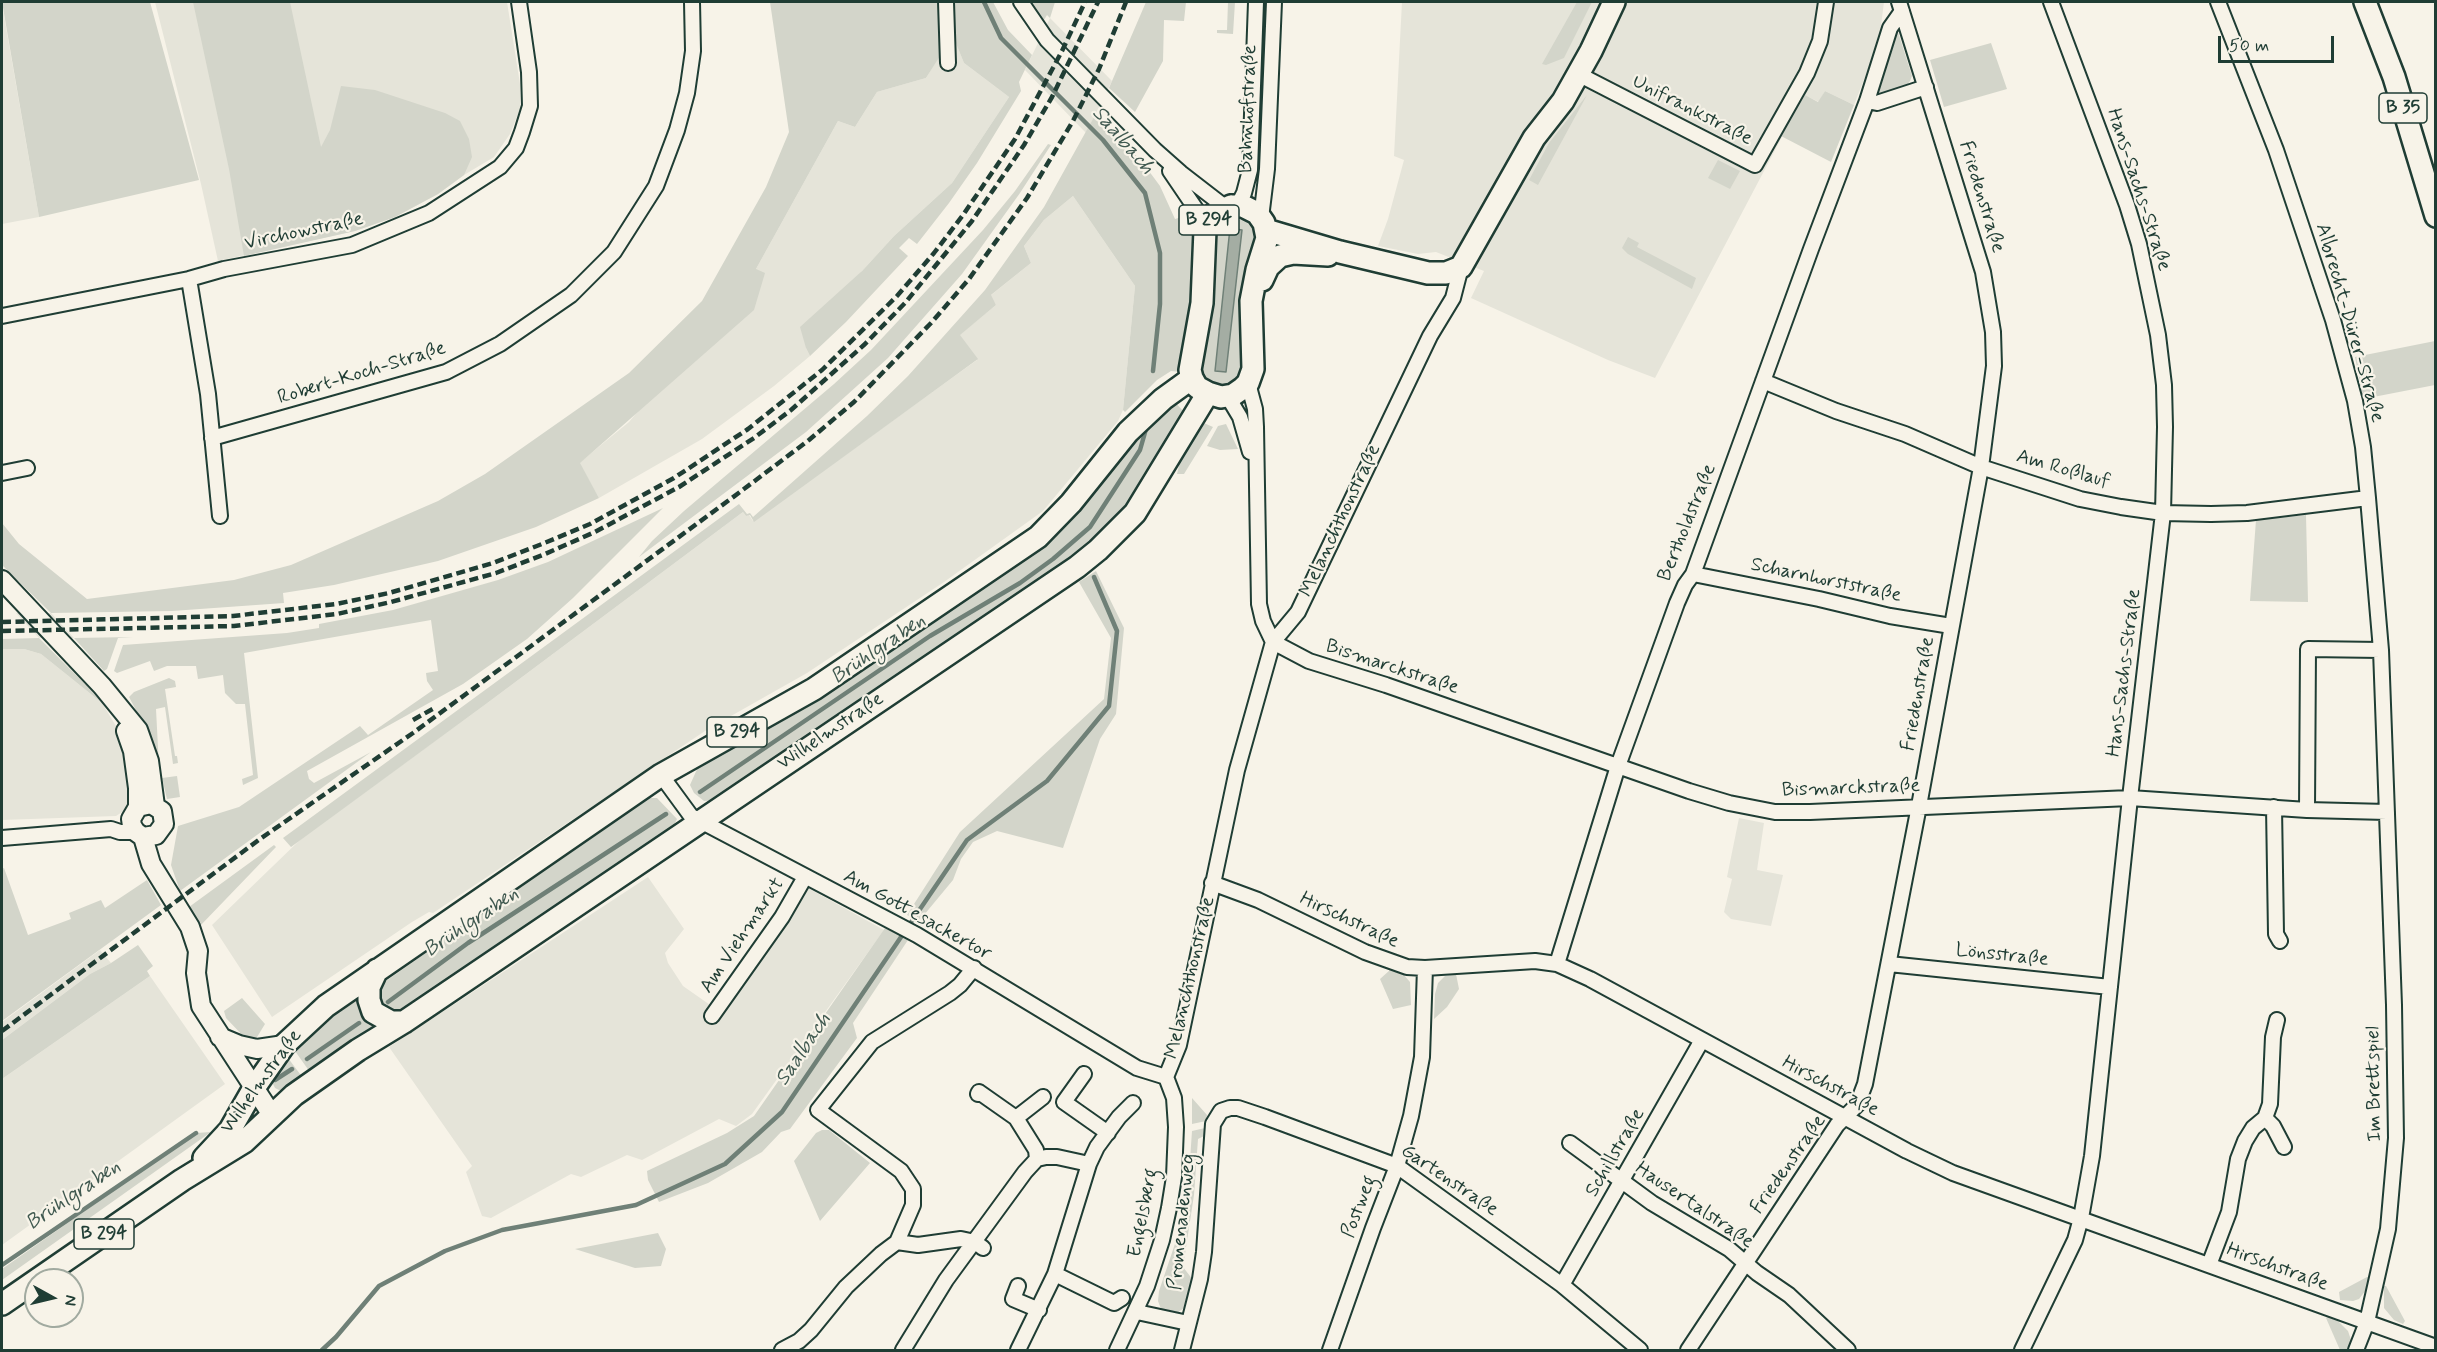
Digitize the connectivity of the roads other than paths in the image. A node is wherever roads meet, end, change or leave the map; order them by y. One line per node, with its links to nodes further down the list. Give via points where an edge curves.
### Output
1 (519, 2): 24 (street, Virchowstraße, via 530,106 516,147 500,167 429,213 352,245)
2 (693, 2): 31 (street, Robert-Koch-Straße, via 693,51 687,93 656,186 614,252 571,295 500,344 446,372)
3 (946, 2): 13 (street)
4 (1021, 2): 17 (street, via 1047,40)
5 (1256, 2): 18 (street, Bahnhofstraße, via 1250,170)
6 (1274, 2): 21 (street, Bahnhofstraße)
7 (1614, 2): 14 (main road, Melanchthonstraße)
8 (1826, 2): 14 (street, Unifrankstraße, via 1820,41 1807,73 1755,165)
9 (2051, 2): 37 (street, Hans-Sachs-Straße, via 2127,205 2148,284 2164,385)
10 (2218, 2): 36 (street, Albrecht-Dürer-Straße, via 2276,150 2333,320 2355,400)
11 (2365, 2): 19 (main road, B 35, via 2394,77)
12 (1900, 6): 15 (street, Friedenstraße); 16 (street, Bertholdstraße)
13 (948, 63)
14 (1578, 74): 23 (main road, Melanchthonstraße, via 1534,138)
15 (1926, 87): 16 (street, via 1877,103); 33 (street, Friedenstraße, via 1983,272 1994,332 1994,366)
16 (1867, 101): 28 (street, Bertholdstraße)
17 (1155, 150): 18 (street, via 1181,173); 20 (street)
18 (1231, 206): 20 (main road, B 294, via 1214,214); 21 (main road, B 294, via 1250,208)
19 (2436, 216)
20 (1206, 224): 27 (main road, B 294, via 1202,303 1191,361)
21 (1264, 224): 22 (main road, B 294); 25 (main road, B 294, via 1265,246)
22 (1340, 252): 23 (main road, B 294, via 1428,273 1446,273); 25 (main road, via 1280,256 1268,267)
23 (1461, 267): 42 (street, Melanchthonstraße, via 1453,298 1430,336 1299,612)
24 (189, 279): 26 (street, Virchowstraße); 31 (street)
25 (1251, 301): 29 (main road, B 294, via 1254,360)
26 (2, 316)
27 (1192, 378): 30 (main road, via 1197,387); 45 (main road, Wilhelmstraße / B 294, via 1128,432 1066,510 1038,537 814,689)
28 (1763, 381): 33 (street, Am Roßlauf); 39 (street, Bertholdstraße)
29 (1248, 382): 30 (main road, B 294, via 1238,392); 32 (street, via 1254,409)
30 (1218, 395): 32 (street, via 1240,417); 51 (main road, Wilhelmstraße / B 294, via 1127,523 1098,550)
31 (213, 438): 38 (street)
32 (1255, 465): 42 (street, via 1259,604)
33 (1981, 467): 37 (street, Am Roßlauf, via 2080,499); 41 (street, Friedenstraße)
34 (27, 468): 35 (street)
35 (2, 473)
36 (2368, 498): 37 (street, Am Roßlauf, via 2247,513); 43 (street, Albrecht-Dürer-Straße)
37 (2163, 513): 46 (street, Hans-Sachs-Straße)
38 (220, 516)
39 (1693, 574): 41 (street, Scharnhorststraße); 44 (street, Bertholdstraße, via 1677,603)
40 (2, 580): 52 (street, via 138,729 150,770)
41 (1951, 626): 47 (street, Friedenstraße)
42 (1273, 642): 44 (street, Bismarckstraße, via 1309,661); 55 (street, Melanchthonstraße, via 1246,734)
43 (2381, 650): 49 (street, via 2308,649); 50 (street, Albrecht-Dürer-Straße)
44 (1617, 766): 47 (street, Bismarckstraße, via 1729,803 1774,812); 57 (street, Bertholdstraße)
45 (661, 775): 51 (street, Am Gottesackertor, via 691,816); 61 (main road, Wilhelmstraße / B 294)
46 (2130, 798): 47 (street, Bismarckstraße); 48 (street, Bismarckstraße); 62 (street, Hans-Sachs-Straße)
47 (1919, 806): 58 (street, Friedenstraße)
48 (2274, 807): 49 (street, Bismarckstraße); 56 (street, via 2276,934)
49 (2307, 810): 50 (street, Bismarckstraße)
50 (2387, 812): 100 (street, Im Brettspiel, via 2396,1149 2388,1229)
51 (701, 821): 54 (street, Am Gottesackertor); 65 (main road, Wilhelmstraße / B 294)
52 (144, 822): 53 (street, via 116,824 111,829); 66 (street, via 164,882 190,927 198,951 196,973 201,1006)
53 (2, 838)
54 (806, 877): 59 (street, Am Gottesackertor); 63 (street, Am Viehmarkt)
55 (1212, 883): 60 (street, Hirschstraße, via 1258,900 1388,962); 70 (street, Melanchthonstraße, via 1179,1045)
56 (2280, 941)
57 (1557, 964): 60 (street, Hirschstraße, via 1535,961); 67 (street, Hirschstraße)
58 (1889, 964): 62 (street, Lönsstraße); 76 (street, Friedenstraße, via 1865,1084 1857,1106)
59 (974, 968): 70 (street, Am Gottesackertor, via 1137,1068); 89 (street, via 950,993 873,1042 818,1110 901,1171 913,1189 913,1205)
60 (1425, 968): 85 (street, Postweg, via 1422,1057)
61 (377, 970): 65 (main road, via 369,987 373,1011 391,1022); 68 (main road, Wilhelmstraße / B 294, via 326,1006)
62 (2110, 987): 88 (street, Hans-Sachs-Straße, via 2098,1111)
63 (712, 1016)
64 (2277, 1020): 78 (street, via 2270,1104)
65 (404, 1022): 75 (main road, Wilhelmstraße / B 294, via 303,1089)
66 (220, 1037): 68 (street, via 257,1049); 71 (street)
67 (1702, 1040): 76 (street, Hirschstraße); 87 (street, Schillstraße)
68 (284, 1045): 71 (main road, Wilhelmstraße / B 294)
69 (1084, 1074): 73 (street)
70 (1166, 1077): 99 (street, Engelsberg, via 1174,1098 1174,1178 1162,1240)
71 (254, 1088): 75 (street); 86 (main road, Wilhelmstraße / B 294, via 230,1130)
72 (978, 1094): 77 (street)
73 (1053, 1099): 77 (street, via 1032,1106); 80 (street)
74 (1133, 1103): 80 (street)
75 (272, 1115): 86 (main road, Wilhelmstraße / B 294, via 244,1142)
76 (1846, 1117): 88 (street, Hirschstraße, via 1953,1173); 91 (street, Friedenstraße)
77 (1016, 1118): 83 (street, via 1036,1150)
78 (2265, 1118): 82 (street); 92 (street, via 2253,1128 2238,1159 2229,1212)
79 (1213, 1124): 85 (street, Gartenstraße, via 1221,1111 1238,1108); 101 (street, Promenadenweg, via 1204,1252)
80 (1108, 1133): 84 (street)
81 (1570, 1143): 87 (street, Hausertalstraße)
82 (2284, 1147)
83 (1037, 1160): 84 (street, via 1057,1157); 90 (street, via 1025,1172)
84 (1089, 1164): 93 (street)
85 (1397, 1166): 94 (street, Gartenstraße); 108 (street, Postweg)
86 (182, 1180): 97 (main road, Wilhelmstraße / B 294)
87 (1622, 1182): 91 (street, Hausertalstraße); 94 (street, Schillstraße)
88 (2081, 1218): 92 (street, Hirschstraße); 112 (street, Hans-Sachs-Straße, via 2065,1262)
89 (897, 1242): 90 (street, via 918,1245 954,1238); 103 (street, via 846,1287 811,1330)
90 (979, 1245): 104 (street, via 946,1280)
91 (1746, 1263): 110 (street, Friedenstraße); 111 (street, Hausertalstraße, via 1789,1295)
92 (2209, 1265): 100 (street, Hirschstraße)
93 (1055, 1274): 96 (street, via 1114,1303); 98 (street)
94 (1562, 1285): 109 (street, Gartenstraße)
95 (1018, 1286): 98 (street, via 1013,1299)
96 (1122, 1298)
97 (2, 1304)
98 (1039, 1310): 105 (street)
99 (1137, 1312): 101 (street, Promenadenweg); 106 (street, Engelsberg)
100 (2367, 1322): 102 (street, Hirschstraße); 113 (street, Im Brettspiel)
101 (1188, 1323): 107 (street, Promenadenweg)
102 (2436, 1347)
103 (782, 1350)
104 (903, 1350)
105 (1018, 1350)
106 (1117, 1350)
107 (1182, 1350)
108 (1330, 1350)
109 (1640, 1350)
110 (1688, 1350)
111 (1848, 1350)
112 (2022, 1350)
113 (2356, 1350)

